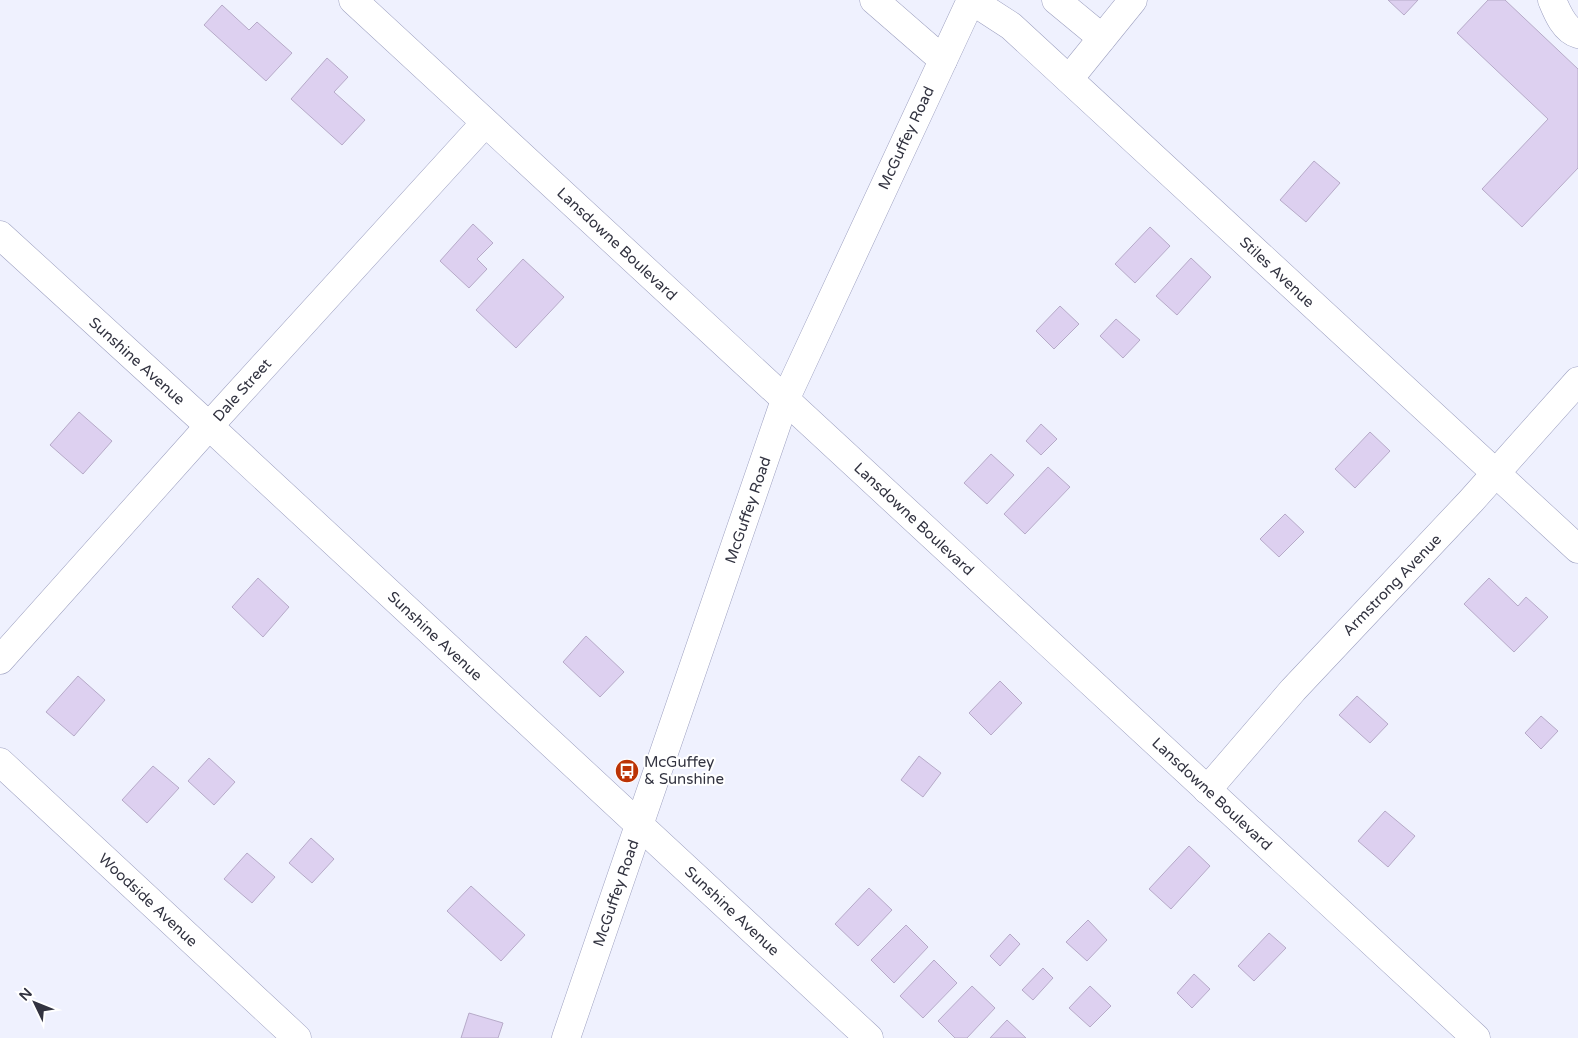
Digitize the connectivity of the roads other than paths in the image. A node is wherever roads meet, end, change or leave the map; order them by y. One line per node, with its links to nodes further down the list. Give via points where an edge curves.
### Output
1 (353, 0): 11 (street, Lansdowne Boulevard)
2 (874, 0): 9 (street)
3 (971, 0): 9 (street, McGuffey Road); 10 (street, Stiles Avenue, via 1011,26)
4 (1056, 0): 8 (street)
5 (1134, 0): 8 (street)
6 (1552, 0): 7 (street, via 1564,24)
7 (1578, 34)
8 (1102, 38): 10 (street)
9 (943, 60): 14 (street, McGuffey Road)
10 (1069, 79): 16 (street, Stiles Avenue)
11 (485, 123): 14 (street, Lansdowne Boulevard); 15 (street, Dale Street)
12 (0, 235): 15 (street, Sunshine Avenue)
13 (1578, 382): 16 (street, Armstrong Avenue)
14 (785, 400): 20 (street, Lansdowne Boulevard); 21 (street, McGuffey Road)
15 (209, 426): 18 (street, Dale Street); 21 (street, Sunshine Avenue)
16 (1495, 473): 17 (street, Stiles Avenue); 20 (street, Armstrong Avenue, via 1292,690)
17 (1578, 549)
18 (0, 660)
19 (0, 762): 22 (street, Woodside Avenue)
20 (1207, 790): 25 (street, Lansdowne Boulevard)
21 (639, 826): 23 (street, McGuffey Road); 24 (street, Sunshine Avenue)
22 (296, 1038)
23 (566, 1038)
24 (869, 1038)
25 (1476, 1038)

